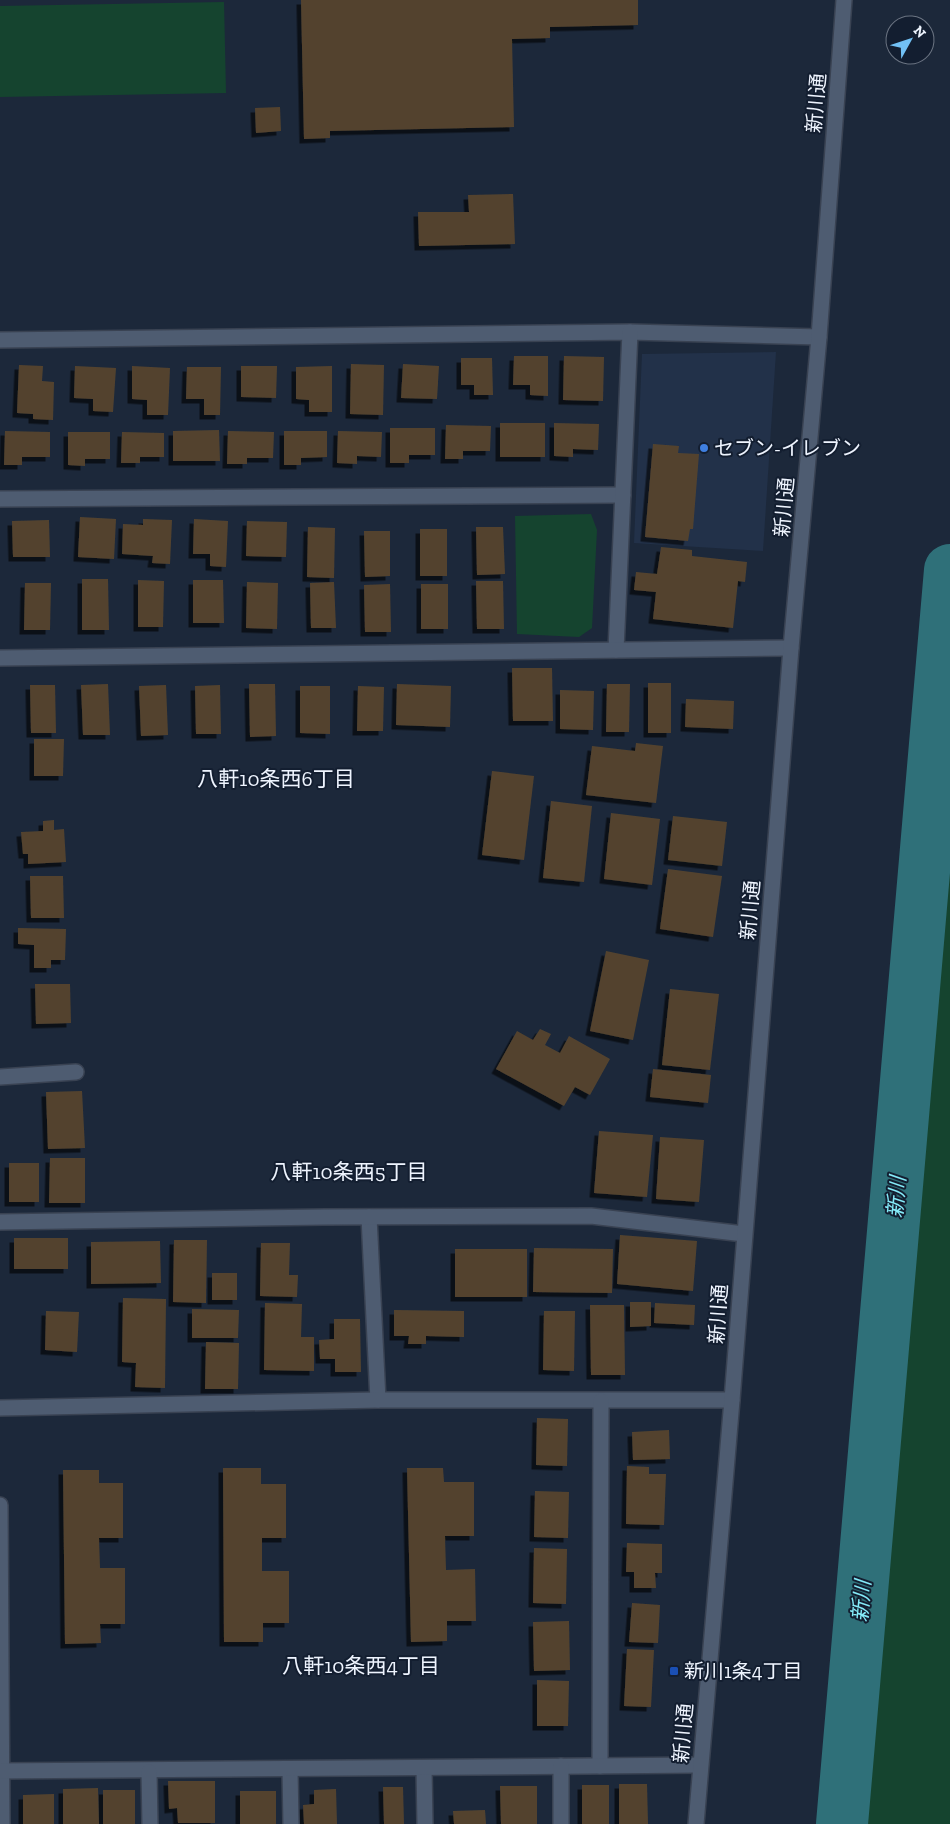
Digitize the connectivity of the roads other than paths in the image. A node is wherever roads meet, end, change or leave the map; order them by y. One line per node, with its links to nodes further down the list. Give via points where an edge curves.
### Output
1 (844, 0): 3 (street, 新川通)
2 (630, 332): 3 (street); 4 (street); 5 (street)
3 (819, 338): 7 (street, 新川通)
4 (0, 340)
5 (623, 495): 6 (street); 8 (street)
6 (0, 499)
7 (791, 648): 8 (street); 14 (street, 新川通)
8 (616, 650): 9 (street)
9 (0, 658)
10 (76, 1072): 11 (street)
11 (0, 1077)
12 (369, 1217): 13 (street); 14 (street, via 591,1216); 15 (street)
13 (0, 1222)
14 (744, 1234): 16 (street, 新川通)
15 (378, 1400): 17 (street); 18 (street)
16 (732, 1400): 17 (street); 20 (street, 新川通)
17 (600, 1401): 22 (street)
18 (0, 1408)
19 (0, 1506): 25 (street)
20 (700, 1765): 22 (street); 32 (street, 新川通)
21 (561, 1766): 22 (street); 23 (street); 31 (street)
22 (600, 1766)
23 (424, 1768): 24 (street); 30 (street)
24 (290, 1770): 26 (street); 29 (street)
25 (2, 1772): 26 (street); 27 (street)
26 (148, 1772): 28 (street)
27 (2, 1824)
28 (150, 1824)
29 (291, 1824)
30 (425, 1824)
31 (561, 1824)
32 (696, 1824)

